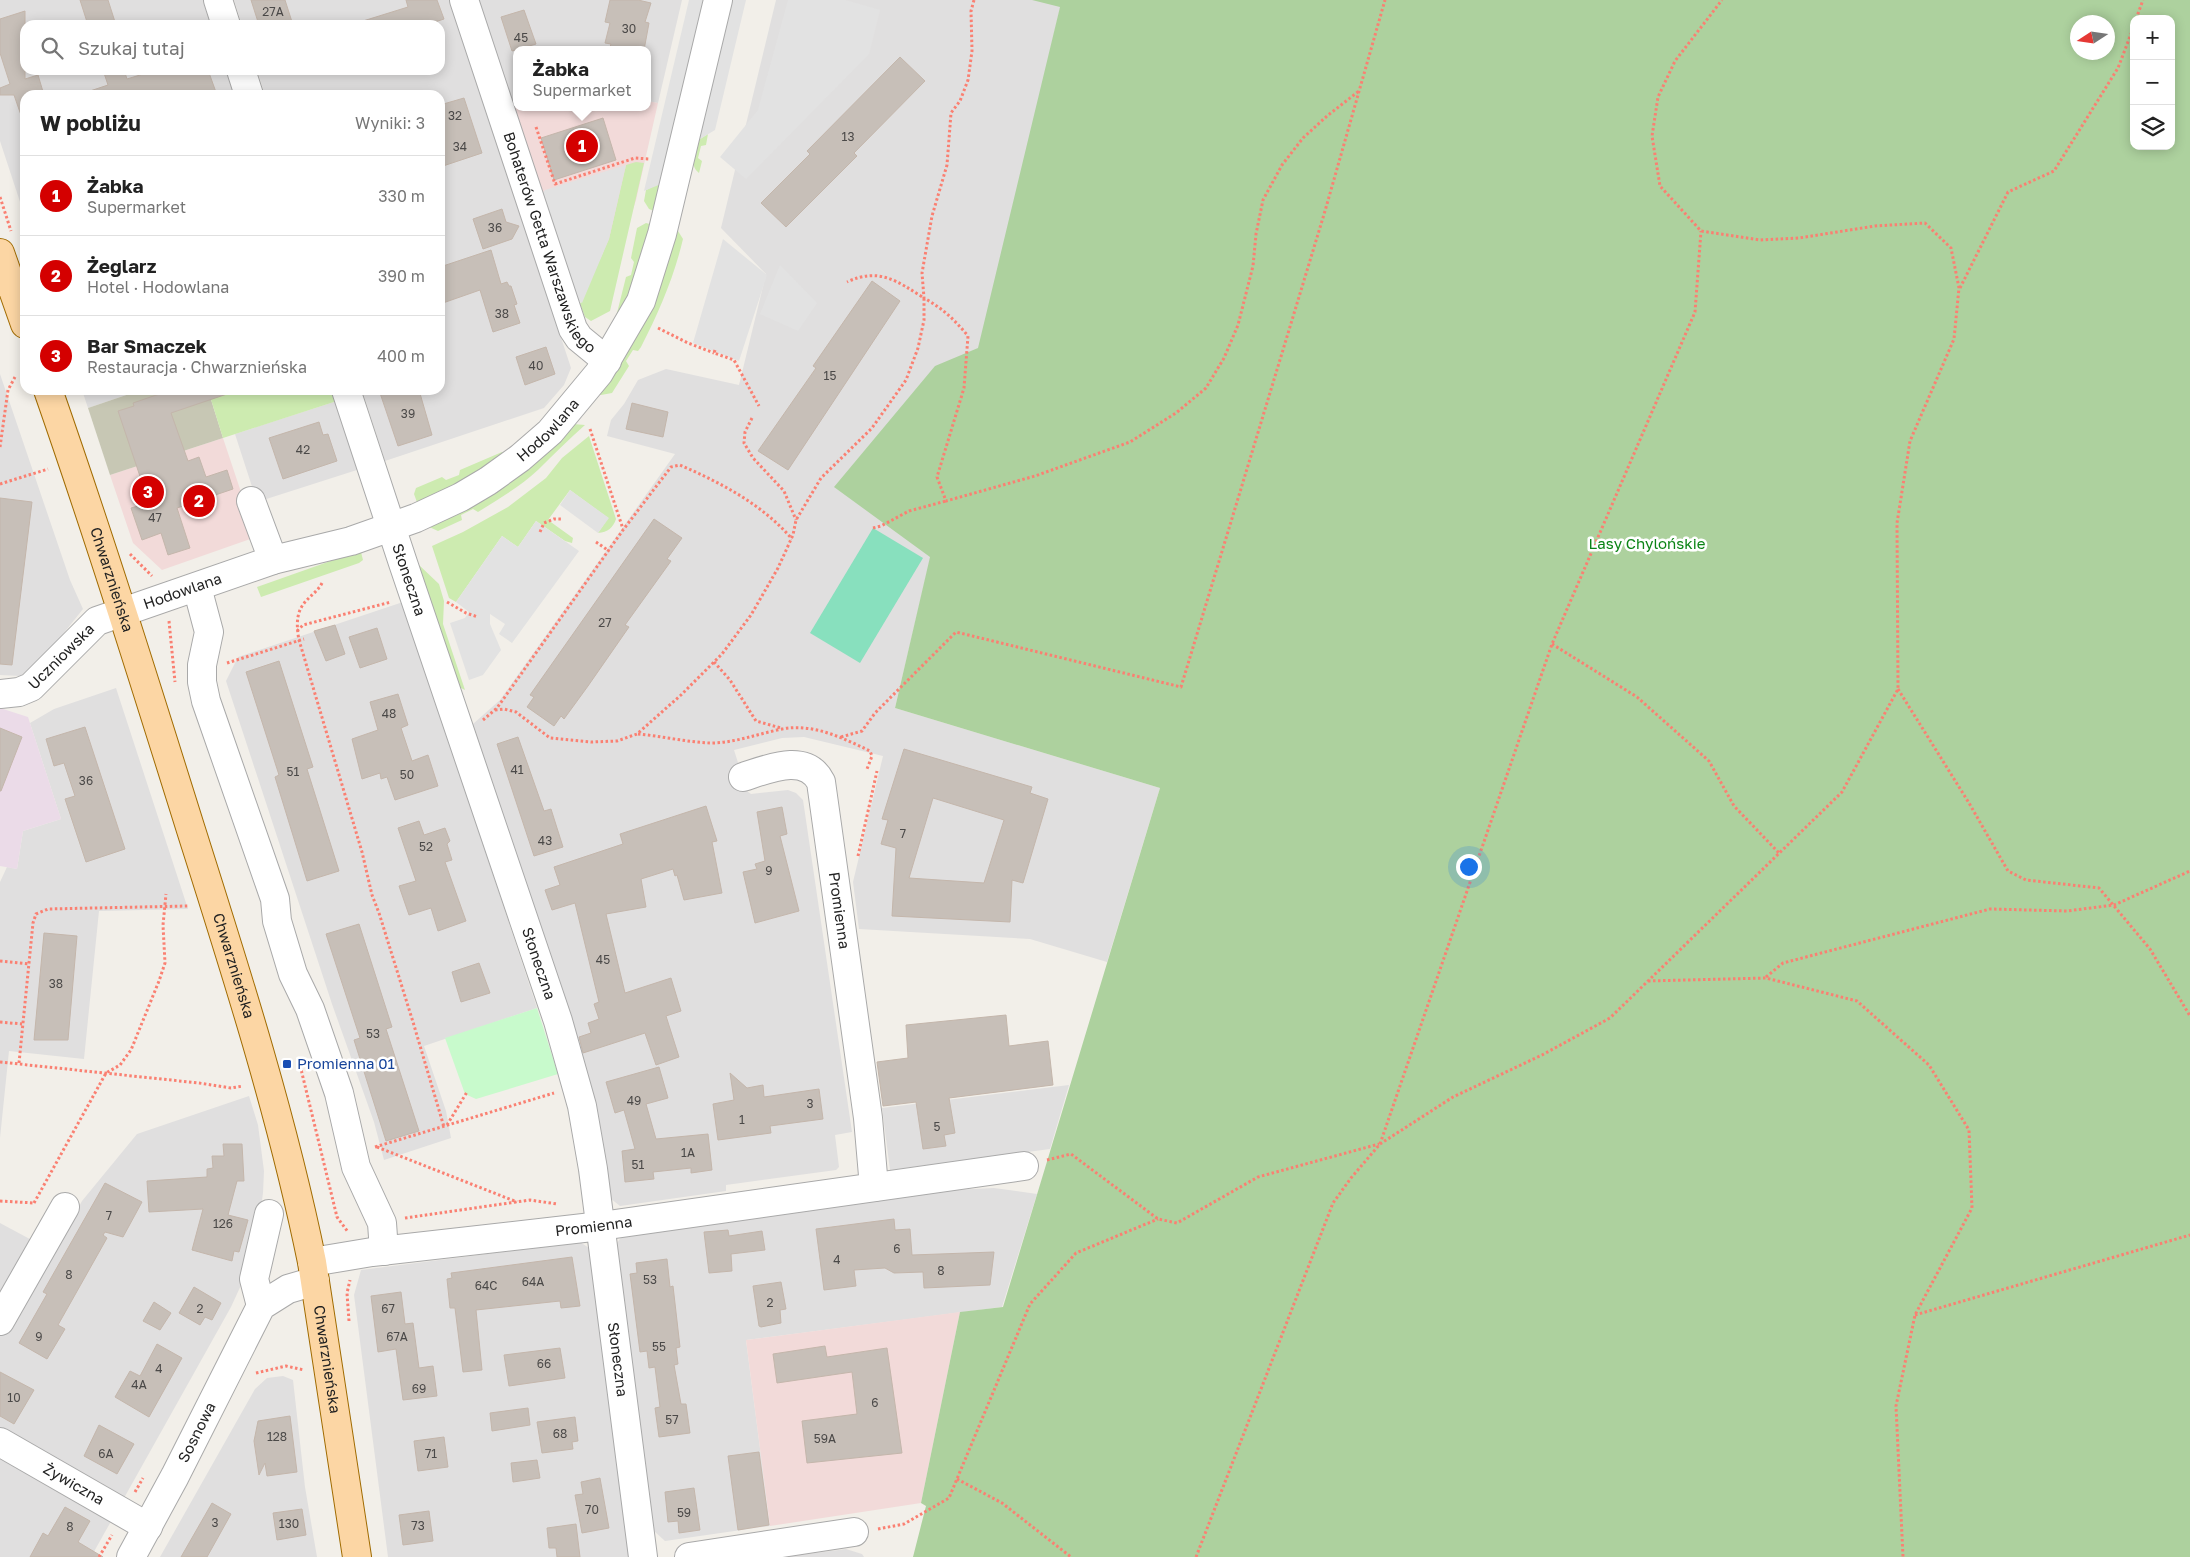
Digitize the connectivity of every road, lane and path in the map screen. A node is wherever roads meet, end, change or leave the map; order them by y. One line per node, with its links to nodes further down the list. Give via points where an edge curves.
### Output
1 (218, 0): 9 (street)
2 (464, 0): 23 (street, Bohaterów Getta Warszawskiego, via 573,329 578,338)
3 (718, 0): 23 (street, Hodowlana, via 654,265 641,301)
4 (974, 0): 20 (path, via 968,80 960,101 951,113 946,165 932,216 922,273)
5 (1385, 0): 13 (path)
6 (1722, 0): 16 (path, via 1675,62 1658,96 1652,136 1660,186)
7 (2143, 0): 8 (path)
8 (2137, 15)
9 (224, 20)
10 (2130, 36): 19 (path, via 2118,68 2054,171 2008,192)
11 (243, 75): 12 (street)
12 (247, 90)
13 (1358, 91): 33 (path, via 1303,138 1282,165 1264,200 1253,266 1238,325 1206,388 1176,413 1130,442 1035,476); 65 (path, via 1325,211 1181,687 956,632 875,713 862,731)
14 (536, 127): 15 (path, via 555,184 635,158)
15 (650, 159)
16 (1702, 232): 19 (path, via 1760,240 1925,223 1951,248); 56 (path, via 1694,312)
17 (0, 253): 21 (main road)
18 (847, 282): 20 (path, via 878,275 896,281)
19 (1959, 288): 59 (path, via 1954,339 1910,441 1897,523)
20 (924, 298): 33 (path, via 957,322 968,336 964,388 937,477); 36 (path, via 924,320 918,348 906,380 872,428 822,478)
21 (20, 310)
22 (658, 328): 27 (path, via 734,360)
23 (607, 361): 37 (street, Hodowlana, via 550,432 520,458 461,497)
24 (15, 377): 30 (path, via 8,390)
25 (50, 395): 51 (main road, Chwarznieńska)
26 (348, 395): 37 (street, Słoneczna)
27 (759, 406)
28 (752, 418): 36 (path, via 744,443 753,458 784,491)
29 (590, 429): 39 (path)
30 (0, 447)
31 (48, 469): 32 (path)
32 (0, 484)
33 (946, 500): 38 (path, via 909,511)
34 (251, 501): 45 (street)
35 (562, 519): 40 (path, via 544,523)
36 (796, 520): 41 (path)
37 (391, 527): 45 (street, Hodowlana, via 351,541); 49 (street, Słoneczna)
38 (873, 528)
39 (623, 530): 41 (path, via 676,464 729,488 776,522); 44 (path)
40 (540, 532)
41 (792, 539): 57 (path, via 751,615)
42 (596, 542): 44 (path)
43 (125, 548): 46 (path)
44 (609, 551): 61 (path)
45 (273, 560): 48 (street, Hodowlana)
46 (155, 579)
47 (322, 583): 53 (path, via 301,607)
48 (197, 587): 51 (street, Hodowlana); 104 (street, via 209,632 202,665 206,701 275,899 277,920 293,974 310,1009 339,1093 356,1167 382,1223)
49 (414, 598): 53 (path, via 332,616 303,625); 88 (street, Słoneczna, via 561,1030)
50 (447, 602): 52 (path)
51 (122, 614): 60 (street, Uczniowska, via 97,621 31,687); 106 (main road, Chwarznieńska, via 240,985 302,1214)
52 (478, 617)
53 (297, 631): 55 (path)
54 (304, 639): 55 (path)
55 (299, 640): 58 (path); 90 (path, via 372,895)
56 (1552, 644): 69 (path, via 1637,696 1709,761 1734,806); 91 (path)
57 (714, 662): 63 (path, via 756,721); 64 (path)
58 (226, 663)
59 (1898, 690): 69 (path, via 1842,792); 73 (path, via 2008,871 2026,880 2099,888)
60 (0, 694)
61 (495, 710): 62 (path); 64 (path, via 516,712 550,738 617,741)
62 (480, 722)
63 (784, 729): 64 (path, via 742,740 710,742); 65 (path, via 804,729)
64 (637, 734)
65 (841, 737): 66 (path, via 870,751 872,756)
66 (867, 769)
67 (877, 771): 70 (path)
68 (743, 777): 93 (street, Promienna, via 784,765 799,765 817,773 821,782 867,1108)
69 (1780, 853): 79 (path)
70 (858, 857)
71 (2190, 871): 73 (path)
72 (166, 894): 75 (path)
73 (2114, 905): 78 (path, via 2067,911 1990,909 1784,963); 80 (path, via 2150,949)
74 (192, 906): 75 (path)
75 (165, 907): 77 (path, via 41,910 33,923); 86 (path, via 165,963 159,981 131,1050 120,1065)
76 (0, 961): 77 (path)
77 (29, 964): 82 (path)
78 (1766, 978): 79 (path); 108 (path, via 1857,1001 1930,1065 1969,1130 1972,1208)
79 (1648, 982): 91 (path, via 1610,1018 1454,1097)
80 (2190, 1016)
81 (0, 1022): 82 (path)
82 (22, 1024): 85 (path)
83 (298, 1054): 105 (path, via 337,1218 348,1232)
84 (0, 1062): 85 (path)
85 (19, 1063): 86 (path)
86 (106, 1073): 87 (path, via 231,1088); 95 (path)
87 (242, 1086)
88 (577, 1086): 90 (path); 102 (street, Słoneczna)
89 (467, 1092): 90 (path)
90 (445, 1126): 96 (path, via 376,1147)
91 (1380, 1144): 101 (path, via 1258,1177 1177,1223); 119 (path, via 1333,1203)
92 (1024, 1166): 93 (street, Promienna); 101 (path, via 1071,1154)
93 (874, 1187): 102 (street, Promienna)
94 (0, 1202): 95 (path)
95 (34, 1203): 98 (path)
96 (518, 1203): 97 (path, via 530,1200); 100 (path)
97 (559, 1204)
98 (65, 1207): 109 (street)
99 (269, 1214): 107 (street, via 254,1279)
100 (399, 1219)
101 (1158, 1219): 111 (path, via 1076,1253 1030,1304)
102 (601, 1226): 104 (street, Promienna); 116 (street, Słoneczna)
103 (2190, 1235): 108 (path)
104 (384, 1251): 105 (street, Promienna)
105 (351, 1267): 106 (street, Promienna)
106 (313, 1271): 107 (street); 115 (main road, Chwarznieńska)
107 (261, 1306): 112 (street, Sosnowa)
108 (1915, 1315): 120 (path, via 1896,1406)
109 (0, 1321)
110 (0, 1442): 112 (street, Żywiczna)
111 (957, 1479): 113 (path, via 949,1498 904,1524); 118 (path, via 1002,1503)
112 (148, 1527): 114 (street, Sosnowa)
113 (854, 1532): 117 (street)
114 (131, 1557)
115 (357, 1557)
116 (643, 1557)
117 (690, 1557)
118 (1071, 1557)
119 (1196, 1557)
120 (1903, 1557)

